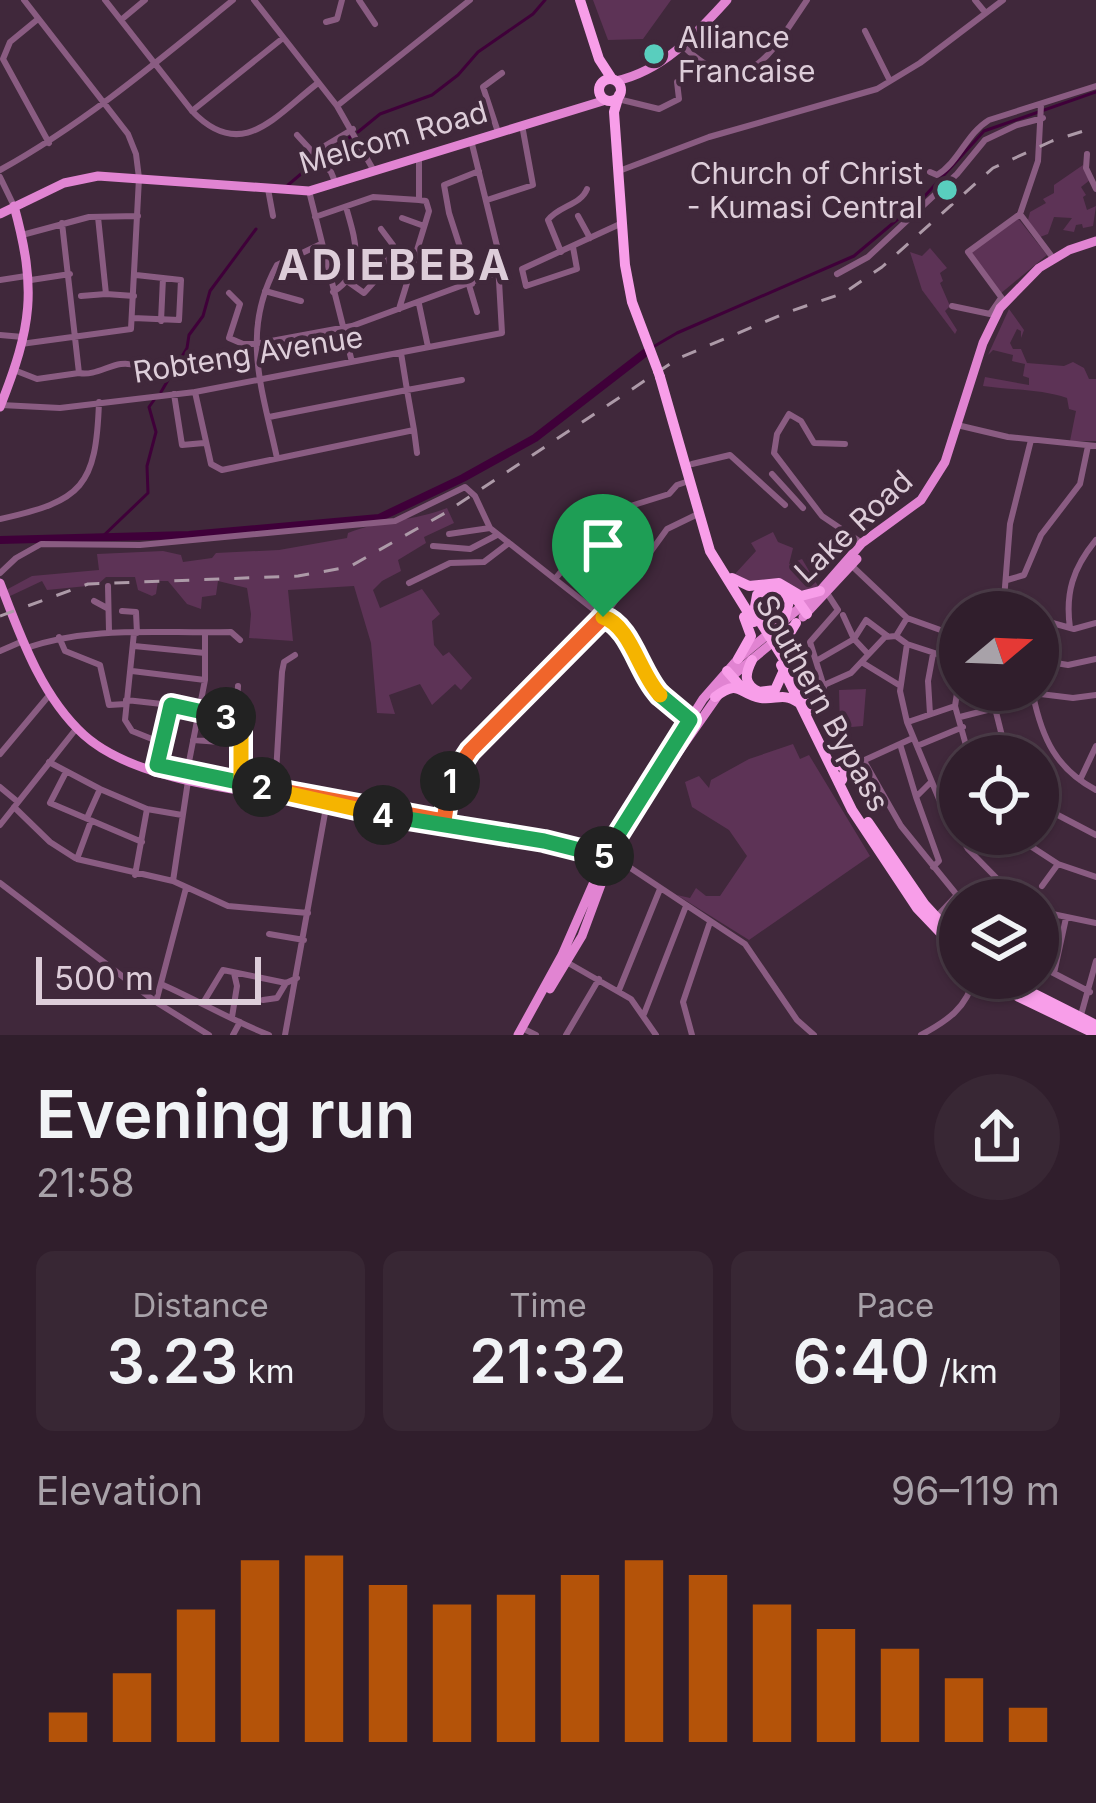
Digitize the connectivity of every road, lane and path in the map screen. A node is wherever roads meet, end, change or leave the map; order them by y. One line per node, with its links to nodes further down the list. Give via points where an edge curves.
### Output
1 (24, 0): 15 (street)
2 (105, 0): 16 (street)
3 (145, 0): 16 (street)
4 (233, 0): 23 (street)
5 (254, 0): 20 (street)
6 (343, 0): 17 (street, via 337,19)
7 (359, 0): 18 (street)
8 (470, 0): 31 (street)
9 (580, 0): 29 (highway)
10 (727, 0): 21 (main road, Melcom Road)
11 (808, 0): 21 (street, via 762,63 743,73 721,72)
12 (975, 0): 14 (street)
13 (1003, 0): 14 (street)
14 (984, 11): 27 (street)
15 (38, 19): 22 (street); 30 (street)
16 (121, 20): 23 (street)
17 (326, 22)
18 (375, 23)
19 (865, 31): 27 (street)
20 (283, 38): 25 (street); 32 (street)
21 (684, 47): 29 (main road, Melcom Road)
22 (3, 48): 39 (street, via 6,69)
23 (154, 64): 30 (street); 32 (street)
24 (502, 73): 36 (street, via 483,87)
25 (318, 82): 31 (street); 32 (street, via 247,135 216,132)
26 (677, 82): 29 (street, via 679,98 658,109)
27 (890, 82): 45 (street)
28 (1096, 86): 33 (street)
29 (613, 92): 34 (main road, Melcom Road); 45 (highway, Southern Bypass)
30 (106, 104): 39 (street); 48 (street, via 131,140)
31 (337, 106): 35 (street)
32 (192, 111)
33 (1042, 111): 46 (street, via 985,122 948,169); 60 (street, via 1038,161); 80 (street, via 985,140 868,257)
34 (522, 124): 36 (main road, Melcom Road); 55 (street, via 533,184)
35 (353, 128): 42 (street); 43 (street)
36 (498, 132): 38 (main road, Melcom Road)
37 (297, 135): 42 (street)
38 (471, 140): 41 (main road, Melcom Road); 44 (street)
39 (49, 142): 47 (street)
40 (1087, 154): 52 (street)
41 (419, 156): 43 (main road, Melcom Road); 54 (street)
42 (318, 158): 49 (street)
43 (374, 171): 49 (main road, Melcom Road)
44 (479, 171): 55 (street); 59 (street, via 445,182)
45 (619, 171): 69 (highway, Southern Bypass)
46 (930, 172)
47 (0, 173): 56 (street)
48 (139, 178): 50 (main road, Melcom Road); 56 (main road, Melcom Road, via 72,180); 61 (street)
49 (336, 184): 53 (main road, Melcom Road)
50 (268, 189): 53 (main road, Melcom Road); 62 (street)
51 (587, 189): 76 (street, via 548,220)
52 (1096, 189)
53 (309, 190): 65 (street)
54 (419, 200): 57 (street, via 373,197); 67 (street, via 428,203)
55 (487, 200): 78 (street)
56 (14, 206): 58 (main road, Melcom Road); 71 (main road)
57 (346, 207): 65 (street); 85 (street, via 358,250)
58 (0, 214)
59 (449, 214): 67 (street); 86 (street)
60 (1020, 214): 77 (street); 93 (street, via 968,252)
61 (138, 216): 64 (street); 81 (street)
62 (273, 216)
63 (578, 216): 72 (street)
64 (98, 217): 68 (street); 90 (street)
65 (315, 217): 73 (street)
66 (402, 218): 67 (street)
67 (426, 222): 97 (street)
68 (62, 223): 71 (street); 79 (street)
69 (622, 223): 72 (street); 121 (highway, Southern Bypass, via 630,293)
70 (381, 230): 85 (street, via 393,245 374,284 364,293)
71 (22, 236): 82 (main road)
72 (590, 238): 75 (street)
73 (321, 244): 87 (street, via 277,265); 89 (street)
74 (1096, 244): 77 (main road, Lake Road); 120 (main road, Lake Road, via 1046,268 1007,305)
75 (573, 247): 76 (street); 76 (street, via 577,269 526,286 521,269)
76 (561, 252)
77 (1053, 258): 93 (main road, Lake Road)
78 (498, 272): 86 (street); 106 (street, Robteng Avenue, via 502,333)
79 (70, 274): 82 (street); 103 (street)
80 (837, 274)
81 (136, 275): 83 (street); 92 (street)
82 (31, 278): 84 (street); 104 (main road)
83 (163, 278): 100 (street); 100 (street, via 182,283 179,320)
84 (0, 280)
85 (347, 281): 89 (street)
86 (470, 284): 95 (street); 98 (street)
87 (265, 291): 94 (street); 105 (street)
88 (229, 292): 105 (street, via 239,304 230,338)
89 (333, 292): 101 (street)
90 (106, 294): 91 (street); 92 (street)
91 (82, 296)
92 (134, 296): 99 (street)
93 (1003, 300): 96 (street, via 989,315); 120 (main road, Lake Road)
94 (301, 301)
95 (419, 304): 97 (street); 106 (street)
96 (952, 306)
97 (399, 310): 101 (street)
98 (477, 312)
99 (133, 318): 100 (street); 103 (street, via 128,331)
100 (161, 321)
101 (343, 327): 105 (street); 108 (street)
102 (0, 334): 104 (street)
103 (74, 337): 104 (street); 111 (street)
104 (22, 341): 110 (main road)
105 (255, 344): 113 (street)
106 (428, 347): 107 (street, Robteng Avenue)
107 (401, 353): 108 (street, Robteng Avenue); 114 (street)
108 (352, 362): 113 (street, Robteng Avenue)
109 (136, 366): 111 (street)
110 (13, 370): 111 (street, via 37,379); 117 (main road)
111 (79, 373)
112 (462, 380): 114 (street)
113 (262, 381): 115 (street, Robteng Avenue); 119 (street)
114 (407, 391): 119 (street); 122 (street)
115 (195, 392): 116 (street, Robteng Avenue); 124 (street)
116 (174, 394): 118 (street, Robteng Avenue); 124 (street, via 182,445)
117 (2, 400): 118 (street, Robteng Avenue, via 46,409)
118 (99, 402): 138 (street, via 86,480 70,496)
119 (268, 417): 128 (street)
120 (960, 426): 123 (street); 144 (main road, Lake Road, via 931,488); 147 (main road, Lake Road, via 936,489)
121 (680, 429): 129 (highway, Southern Bypass); 132 (highway, Southern Bypass)
122 (413, 430): 127 (street); 128 (street)
123 (1030, 440): 126 (street); 151 (street, via 1010,524)
124 (204, 443): 128 (street, via 217,470)
125 (845, 444): 131 (street, via 814,443 788,415 774,453)
126 (1092, 446): 151 (street, via 1080,484 1024,575)
127 (417, 453)
128 (278, 459)
129 (692, 464): 134 (street, via 730,455); 137 (highway, Southern Bypass)
130 (772, 474): 133 (street)
131 (792, 478): 133 (street); 144 (street, via 822,516)
132 (689, 481): 137 (highway, Southern Bypass); 150 (street, via 609,514)
133 (784, 487): 134 (street); 136 (street)
134 (776, 496): 135 (street)
135 (785, 505)
136 (803, 508)
137 (700, 513): 146 (highway, Southern Bypass); 149 (highway, Southern Bypass); 161 (street, via 653,544)
138 (0, 519)
139 (490, 528): 140 (street); 141 (street); 148 (street, via 465,487 395,521 140,545 40,544)
140 (448, 534)
141 (498, 534): 143 (street); 145 (street, via 470,549)
142 (1096, 540): 167 (street, via 1074,572)
143 (509, 543): 150 (street); 152 (street, via 484,562 449,562)
144 (862, 543): 147 (main road, Lake Road)
145 (433, 546)
146 (710, 551): 162 (highway, Southern Bypass); 187 (highway, via 751,632)
147 (849, 563): 155 (main road, Lake Road); 164 (street)
148 (0, 578): 178 (main road)
149 (732, 578): 156 (highway, via 749,586 779,583); 162 (highway, Southern Bypass)
150 (555, 579): 161 (street)
151 (1007, 580): 154 (street)
152 (409, 583)
153 (108, 586): 158 (street)
154 (1006, 591)
155 (823, 592): 156 (highway); 163 (main road, Lake Road); 189 (street, via 838,610 810,637)
156 (792, 593): 163 (highway)
157 (94, 602): 158 (street)
158 (110, 610): 169 (street)
159 (122, 610): 170 (street, via 136,612)
160 (843, 615): 175 (street)
161 (604, 616): 214 (street, via 628,640 655,690); 246 (street, via 462,760)
162 (755, 616): 163 (highway, via 757,595 777,587); 191 (highway, Southern Bypass, bridge); 204 (highway, Southern Bypass, bridge)
163 (797, 616): 187 (main road, Lake Road); 204 (highway, via 784,647)
164 (907, 618): 168 (street); 173 (street)
165 (1096, 623): 167 (street)
166 (1059, 625): 167 (street)
167 (1070, 628)
168 (939, 630)
169 (109, 631): 170 (street); 174 (street)
170 (136, 633): 171 (street); 179 (street)
171 (158, 633): 172 (street); 180 (street)
172 (205, 633): 176 (street); 182 (street)
173 (892, 636): 175 (street, via 866,620); 177 (street); 186 (street)
174 (59, 637): 178 (street); 203 (street, via 65,651 100,665 109,705)
175 (854, 639): 186 (street); 189 (street)
176 (240, 640)
177 (907, 644): 183 (street); 195 (street)
178 (24, 645): 181 (street); 199 (main road)
179 (134, 646): 180 (street); 192 (street)
180 (157, 649): 182 (street)
181 (0, 651)
182 (205, 653): 194 (street)
183 (933, 654): 185 (street); 211 (street)
184 (295, 655): 237 (street, via 282,672)
185 (939, 656)
186 (865, 658): 195 (street); 197 (street)
187 (745, 659): 191 (highway, via 748,685 759,692 775,690); 193 (main road, Lake Road)
188 (1096, 660): 190 (street)
189 (816, 661): 197 (street)
190 (1059, 663)
191 (782, 667): 204 (highway, Southern Bypass)
192 (131, 671): 194 (street); 203 (street)
193 (729, 674): 198 (highway); 202 (main road, Lake Road); 214 (main road, Lake Road)
194 (205, 680): 206 (street)
195 (899, 685): 215 (street)
196 (238, 686): 213 (street)
197 (824, 687): 204 (street)
198 (743, 688): 202 (highway); 204 (highway)
199 (51, 693): 216 (main road); 220 (street)
200 (1096, 695): 201 (street)
201 (1059, 697)
202 (715, 698): 254 (main road, Lake Road)
203 (126, 702): 205 (street); 222 (street, via 128,729)
204 (804, 702): 230 (highway, Southern Bypass); 230 (highway, Southern Bypass)
205 (171, 705): 206 (street); 222 (street)
206 (198, 711): 213 (street); 219 (street)
207 (939, 711): 211 (street)
208 (958, 711): 212 (street)
209 (981, 711): 212 (street)
210 (1039, 711): 233 (street, via 1055,757)
211 (930, 714): 215 (street)
212 (961, 717): 217 (street)
213 (231, 719): 219 (street, via 220,742); 234 (street, via 243,741)
214 (690, 720): 249 (main road, Lake Road)
215 (907, 722): 221 (street)
216 (73, 727): 227 (street); 228 (main road); 231 (main road, via 135,763)
217 (963, 727): 218 (street); 221 (street)
218 (965, 735)
219 (193, 740): 231 (street)
220 (3, 742): 225 (street)
221 (915, 742): 223 (street); 232 (street)
222 (162, 743): 228 (street)
223 (900, 744): 226 (street); 239 (street)
224 (1096, 746): 233 (street)
225 (0, 754)
226 (864, 760): 230 (street); 257 (street)
227 (49, 762): 229 (street); 241 (street)
228 (157, 765): 231 (main road)
229 (66, 772): 236 (street); 245 (street, via 50,803)
230 (838, 772): 274 (highway, Southern Bypass); 276 (highway, Southern Bypass, via 917,908)
231 (188, 775): 234 (main road); 240 (main road); 243 (street)
232 (932, 781): 239 (street); 262 (street, via 968,849)
233 (1080, 781): 238 (street)
234 (241, 783): 237 (main road)
235 (0, 788): 241 (street)
236 (100, 789): 242 (street); 245 (street)
237 (275, 790): 240 (main road)
238 (1096, 790)
239 (916, 797): 257 (street, via 939,861)
240 (327, 802): 246 (main road); 269 (street)
241 (16, 804): 247 (street); 255 (street)
242 (147, 809): 243 (street); 250 (street)
243 (182, 815): 264 (street)
244 (1059, 816): 248 (street)
245 (89, 820): 250 (street); 255 (street)
246 (443, 824): 251 (main road)
247 (0, 825)
248 (1096, 835)
249 (614, 841): 251 (main road); 254 (main road, Lake Road)
250 (142, 842): 258 (street)
251 (590, 848): 254 (main road); 259 (main road)
252 (892, 848): 270 (street)
253 (1044, 855): 256 (street)
254 (611, 857): 259 (main road, Lake Road); 267 (street); 280 (main road, Lake Road, via 582,936)
255 (76, 859): 258 (street)
256 (1058, 864): 260 (street); 263 (street)
257 (933, 867): 261 (street)
258 (136, 875): 264 (street)
259 (596, 876): 280 (main road, Lake Road)
260 (1096, 877)
261 (943, 879)
262 (997, 879)
263 (1047, 879)
264 (172, 881): 266 (street)
265 (0, 883): 294 (street)
266 (186, 888): 269 (street, via 228,906); 287 (street)
267 (660, 889): 268 (street); 288 (street)
268 (686, 906): 273 (street); 296 (street)
269 (308, 913): 278 (street)
270 (939, 914)
271 (1059, 916): 272 (street)
272 (1066, 918): 275 (street); 279 (street)
273 (710, 922): 308 (street, via 682,1001); 309 (street, via 745,944)
274 (939, 922)
275 (1096, 923)
276 (939, 931)
277 (269, 934): 278 (street)
278 (304, 940): 284 (street)
279 (1059, 951)
280 (563, 960): 285 (street); 300 (main road, Lake Road)
281 (1096, 961): 289 (street)
282 (234, 973): 286 (street); 295 (street, via 219,974); 297 (street)
283 (1059, 977): 289 (street)
284 (297, 978): 286 (street); 305 (street)
285 (599, 980): 288 (street); 306 (street)
286 (286, 982): 293 (street, via 277,998)
287 (161, 984): 294 (street); 295 (street)
288 (619, 990): 296 (street)
289 (1090, 992): 299 (street)
290 (968, 999): 310 (street)
291 (1021, 999): 299 (highway)
292 (1036, 999): 299 (highway)
293 (263, 1000)
294 (156, 1002): 302 (street)
295 (203, 1003): 297 (street)
296 (644, 1015): 307 (street)
297 (236, 1019): 303 (street); 304 (street)
298 (1096, 1024): 299 (highway)
299 (1075, 1025): 301 (highway)
300 (526, 1034)
301 (1096, 1034)
302 (209, 1035)
303 (233, 1035)
304 (269, 1035)
305 (285, 1035)
306 (566, 1035)
307 (656, 1035)
308 (692, 1035)
309 (814, 1035)
310 (921, 1035)

